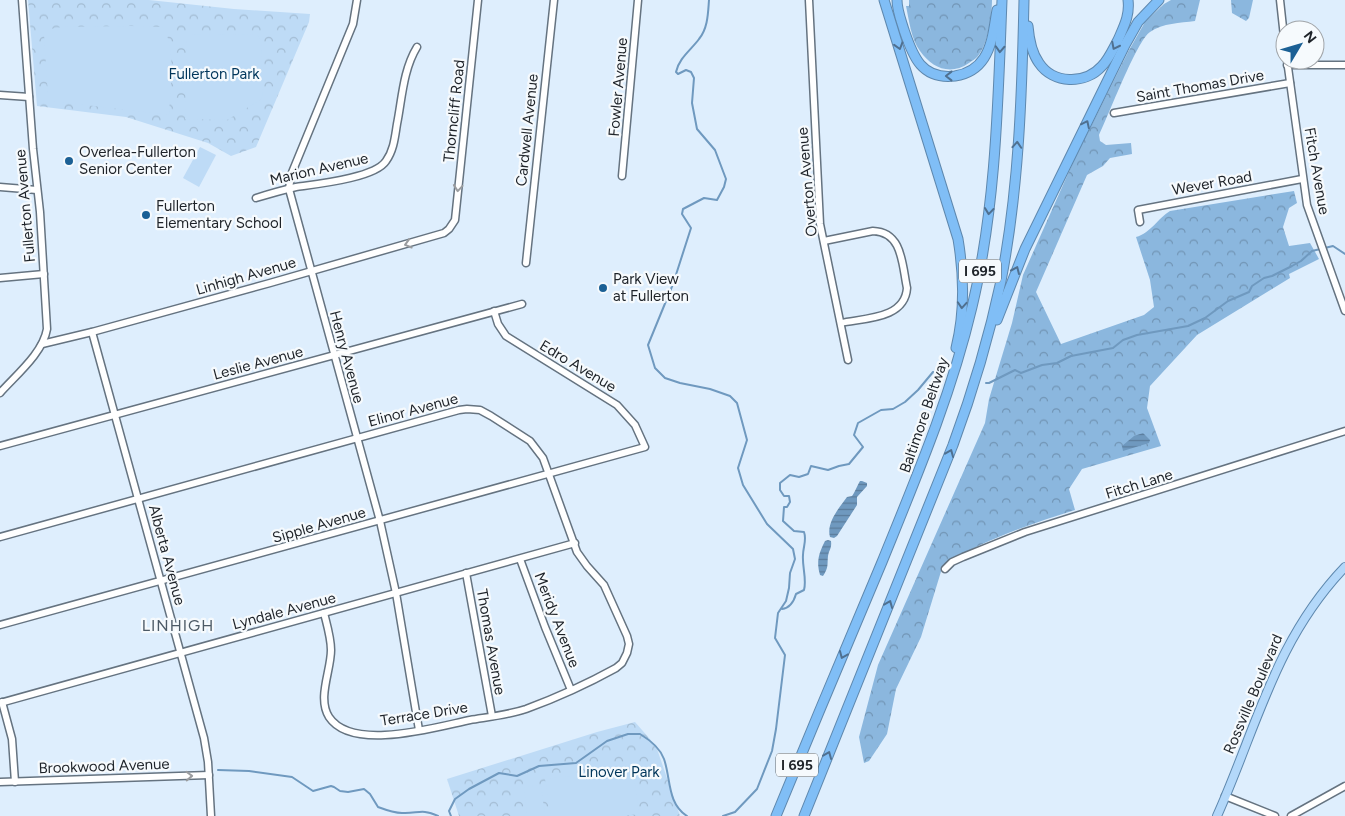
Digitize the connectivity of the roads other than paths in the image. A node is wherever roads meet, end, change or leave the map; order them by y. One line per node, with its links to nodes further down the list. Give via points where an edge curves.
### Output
1 (22, 0): 21 (street, Fullerton Avenue)
2 (357, 0): 26 (street, via 353,24)
3 (478, 0): 30 (street, Thorncliff Road, one-way to 30)
4 (554, 0): 32 (street, Cardwell Avenue)
5 (638, 0): 23 (street, Fowler Avenue)
6 (809, 0): 31 (street, Overton Avenue, via 820,224)
7 (884, 0): 53 (highway, one-way to 53, via 956,232 963,293 954,356)
8 (897, 0): 9 (highway, one-way to 8, via 990,45 983,59 966,74 953,76 938,75 918,62 899,15)
9 (1000, 0): 53 (highway, Baltimore Beltway / I 695, one-way to 53, via 991,190 979,275 947,398)
10 (1025, 0): 11 (highway, one-way to 10, via 1126,22 1108,58 1094,74 1078,80 1051,75 1039,64 1029,36); 42 (highway, I 695, one-way to 10, via 1001,279 1014,191)
11 (1128, 0)
12 (1159, 0): 42 (highway, one-way to 12, via 1025,249 1125,45 1138,22)
13 (1280, 0): 14 (street)
14 (1282, 20)
15 (417, 47): 26 (street, Marion Avenue, via 411,58 393,147 386,162 358,175)
16 (1325, 64): 17 (street)
17 (1345, 65)
18 (1288, 70): 19 (street, Fitch Avenue)
19 (1290, 83): 22 (street, Saint Thomas Drive); 24 (street, Fitch Avenue)
20 (0, 95): 21 (street)
21 (29, 97): 27 (street, Fullerton Avenue)
22 (1114, 113)
23 (622, 176)
24 (1302, 179): 29 (street, Wever Road, via 1138,210); 38 (street, Fitch Avenue, via 1307,205)
25 (0, 187): 27 (street)
26 (288, 189): 28 (street, Marion Avenue); 33 (street, Henry Avenue)
27 (37, 190): 34 (street, Fullerton Avenue)
28 (256, 198)
29 (1140, 222)
30 (452, 225): 33 (street, Linhigh Avenue, one-way to 33, via 439,235)
31 (824, 241): 39 (street, Overton Avenue); 39 (street, via 881,231 893,238 900,252 906,294 902,304 887,314)
32 (526, 263)
33 (310, 271): 40 (street, Linhigh Avenue); 43 (street, Henry Avenue)
34 (44, 274): 35 (street); 41 (street, Fullerton Avenue, via 47,329)
35 (0, 278)
36 (522, 304): 37 (street, Leslie Avenue)
37 (494, 311): 43 (street, Leslie Avenue); 50 (street, Edro Avenue, via 506,336 617,405 635,424)
38 (1345, 311)
39 (841, 323): 44 (street, Overton Avenue)
40 (92, 332): 41 (street, Linhigh Avenue); 46 (street, Alberta Avenue)
41 (42, 344): 45 (street)
42 (985, 348): 77 (highway, I 695, one-way to 42, via 954,445)
43 (334, 355): 46 (street, Leslie Avenue); 48 (street, Henry Avenue)
44 (848, 360)
45 (0, 393)
46 (115, 415): 49 (street, Leslie Avenue); 52 (street, Alberta Avenue)
47 (1345, 431): 59 (street, Fitch Lane, via 1024,532 952,562)
48 (357, 438): 51 (street, Elinor Avenue, via 458,410 480,410 530,442 543,458); 52 (street, Elinor Avenue); 54 (street, Henry Avenue)
49 (0, 446)
50 (645, 446): 51 (street, Sipple Avenue)
51 (549, 474): 54 (street, Sipple Avenue); 56 (street, Elinor Avenue)
52 (138, 500): 55 (street, Elinor Avenue); 61 (street, Alberta Avenue)
53 (901, 516): 76 (highway, Baltimore Beltway / I 695, one-way to 76)
54 (380, 521): 61 (street, Sipple Avenue); 62 (street, Henry Avenue)
55 (0, 538)
56 (575, 543): 57 (street, Lyndale Avenue); 66 (street, Elinor Avenue, via 583,561 604,585 629,644 622,664)
57 (520, 559): 60 (street, Lyndale Avenue); 66 (street, Meridy Avenue)
58 (1345, 567): 74 (main road, Rossville Boulevard, via 1312,607 1285,650)
59 (944, 569)
60 (466, 574): 62 (street, Lyndale Avenue); 68 (street, Thomas Avenue)
61 (161, 582): 64 (street, Sipple Avenue); 65 (street, Alberta Avenue)
62 (396, 593): 63 (street, Lyndale Avenue); 69 (street, Henry Avenue)
63 (324, 613): 65 (street, Lyndale Avenue); 69 (street, Terrace Drive, via 331,653 324,705 336,726 346,731 381,735)
64 (0, 625)
65 (181, 652): 67 (street, Lyndale Avenue); 70 (street, Alberta Avenue, via 206,744)
66 (571, 690): 68 (street, Terrace Drive, via 524,710)
67 (1, 702): 72 (street, via 12,739)
68 (492, 716): 69 (street, Terrace Drive)
69 (419, 730)
70 (209, 775): 72 (street, Brookwood Avenue, one-way to 70); 75 (street, Alberta Avenue)
71 (0, 782): 72 (street, Brookwood Avenue)
72 (15, 782)
73 (1345, 786): 80 (street)
74 (1225, 796): 78 (main road, Rossville Boulevard); 79 (street)
75 (211, 816)
76 (776, 816)
77 (804, 816)
78 (1217, 816)
79 (1274, 816)
80 (1291, 816)

